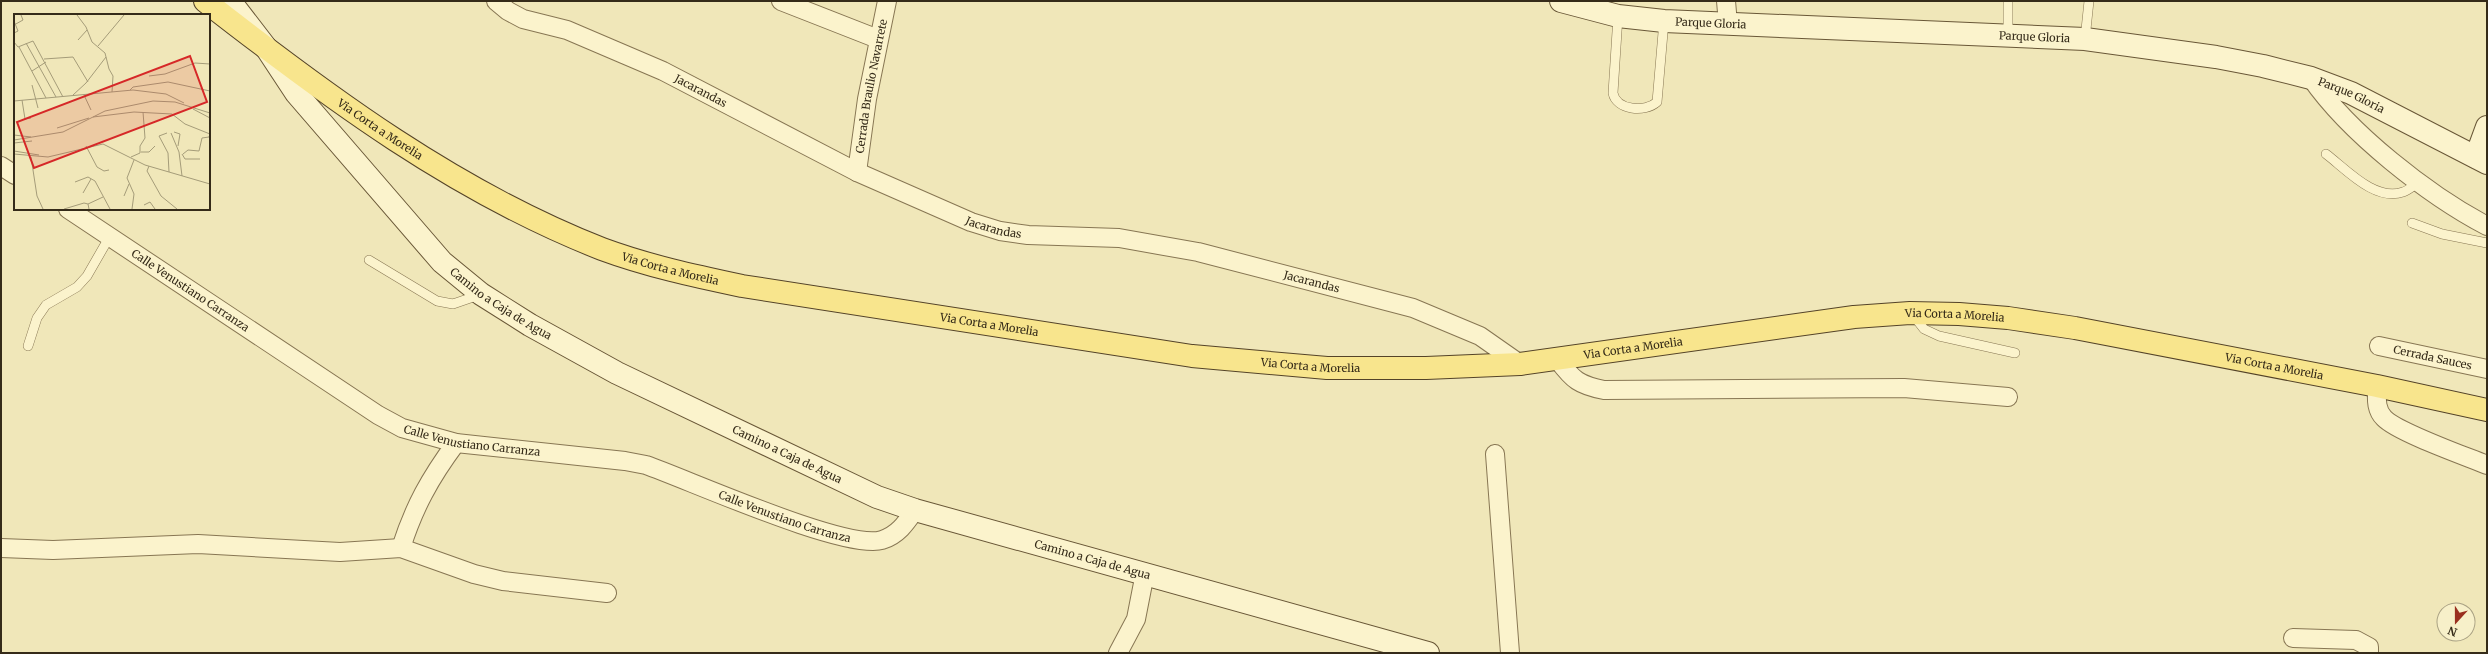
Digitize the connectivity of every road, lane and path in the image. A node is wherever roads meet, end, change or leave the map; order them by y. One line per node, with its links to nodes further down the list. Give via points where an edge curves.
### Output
1 (205, 1): 16 (main road, Via Corta a Morelia)
2 (230, 1): 16 (main road, Camino a Caja de Agua)
3 (496, 1): 22 (street, Jacarandas, via 523,19 567,30 663,71)
4 (780, 1): 15 (street)
5 (887, 1): 15 (street, Cerrada Braulio Navarrete)
6 (1562, 1): 10 (main road, Parque Gloria)
7 (1726, 1): 12 (street)
8 (2008, 1): 13 (lane)
9 (2089, 1): 14 (lane)
10 (1618, 16): 11 (main road, Parque Gloria); 11 (lane, via 1613,93 1618,104 1625,107 1646,108 1657,102)
11 (1664, 21): 12 (main road, Parque Gloria)
12 (1728, 24): 13 (main road, Parque Gloria)
13 (2008, 34): 14 (main road, Parque Gloria)
14 (2085, 38): 17 (main road, Parque Gloria, via 2216,57)
15 (878, 39): 22 (street, Cerrada Braulio Navarrete)
16 (267, 49): 31 (main road, Camino a Caja de Agua, via 296,93 428,246 442,262); 37 (main road, Via Corta a Morelia, via 311,83 404,146 469,184 539,221 602,249 670,271 750,287 1192,356 1252,363 1327,368 1426,368)
17 (2311, 78): 20 (main road, Parque Gloria, via 2351,93); 24 (street, via 2347,123)
18 (2487, 127): 20 (main road)
19 (2326, 154): 24 (lane, via 2372,188 2386,194 2403,192)
20 (2481, 160)
21 (1, 166): 23 (street)
22 (857, 172): 37 (street, Jacarandas, via 971,222 1000,231 1028,236 1119,238 1157,244 1198,252 1413,308 1480,336)
23 (14, 174)
24 (2419, 182): 27 (street, via 2465,215)
25 (70, 210): 28 (street, Calle Venustiano Carranza)
26 (2412, 223): 29 (lane, via 2442,234)
27 (2487, 226)
28 (110, 236): 33 (lane, via 78,287 46,305 37,318); 42 (street, Calle Venustiano Carranza, via 378,415 402,428)
29 (2487, 243)
30 (369, 260): 31 (lane, via 437,301 453,304)
31 (481, 294): 45 (main road, Camino a Caja de Agua, via 530,325 617,373 877,497)
32 (1910, 313): 35 (lane, via 1924,329 1939,336); 36 (main road, Via Corta a Morelia, via 1793,325); 39 (main road, Via Corta a Morelia, via 1973,315 2060,326)
33 (28, 346)
34 (2379, 346): 38 (street, Cerrada Sauces)
35 (2015, 353)
36 (1558, 360): 37 (main road, Via Corta a Morelia); 40 (street, via 1570,376 1584,386 1604,390 1904,388)
37 (1520, 364)
38 (2487, 369)
39 (2377, 386): 41 (main road, Via Corta a Morelia); 44 (street, via 2376,404 2384,418 2397,427)
40 (2008, 397)
41 (2487, 410)
42 (456, 444): 45 (street, Calle Venustiano Carranza, via 646,465 816,530 858,539 881,540 899,531); 47 (street, via 431,477 412,513)
43 (1495, 454): 53 (street)
44 (2487, 465)
45 (915, 510): 48 (main road, Camino a Caja de Agua)
46 (1, 548): 47 (street, via 53,550 198,544 340,552)
47 (401, 548): 49 (street, via 474,574 503,581)
48 (1146, 573): 51 (street, via 1136,619); 52 (main road, Camino a Caja de Agua)
49 (607, 593)
50 (2292, 638): 54 (street, via 2356,640 2369,647)
51 (1118, 653)
52 (1428, 653)
53 (1510, 653)
54 (2369, 653)

